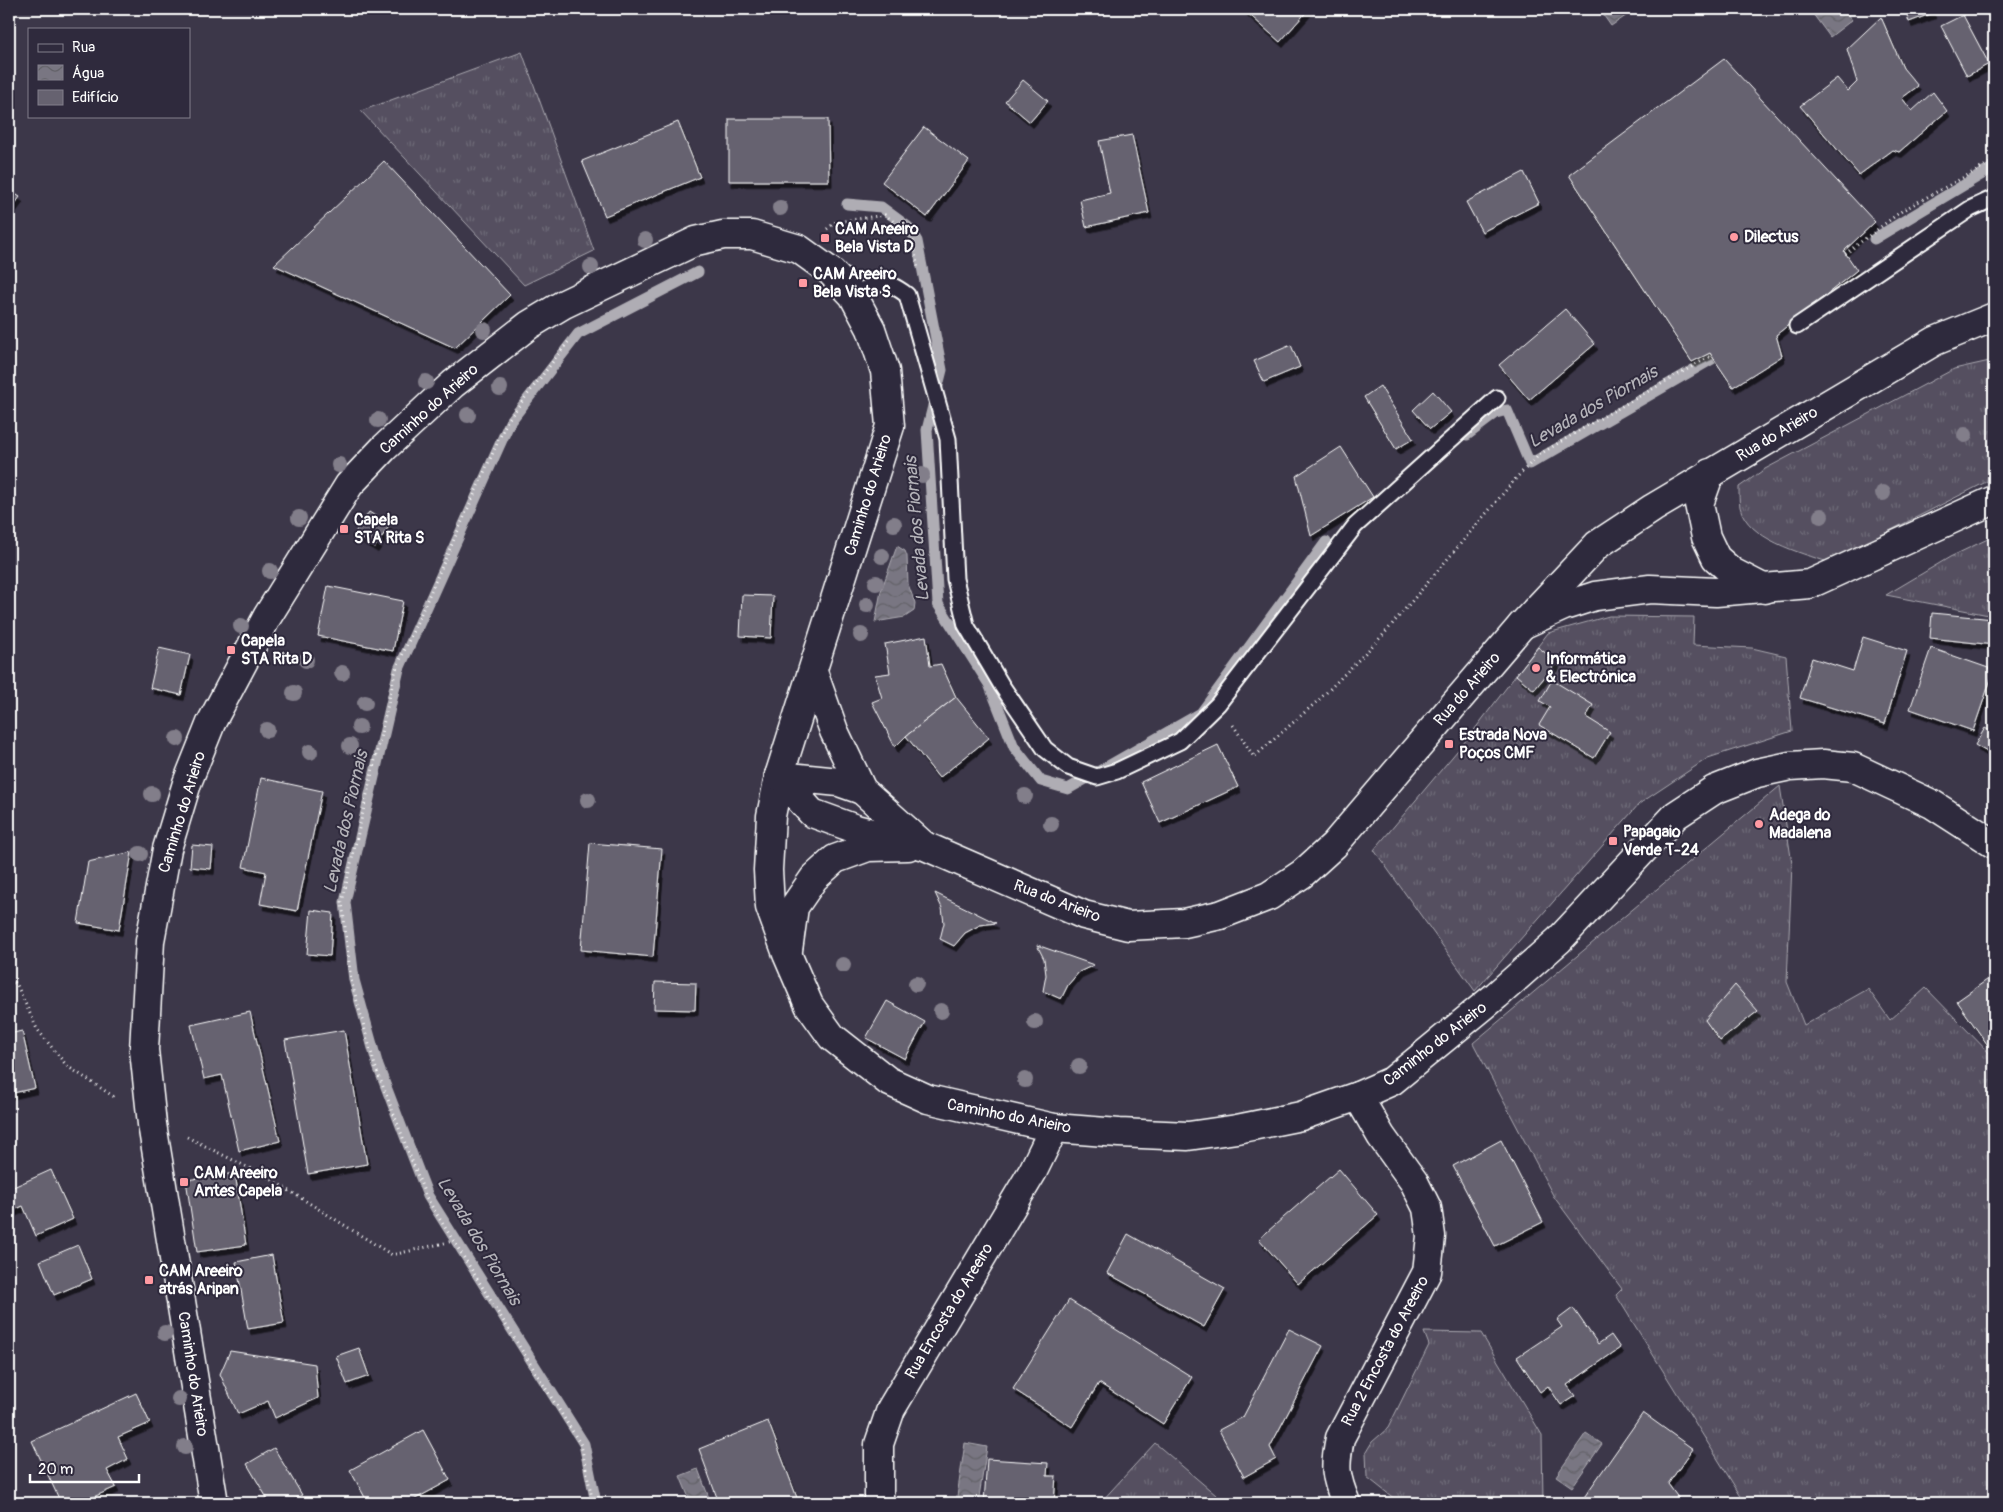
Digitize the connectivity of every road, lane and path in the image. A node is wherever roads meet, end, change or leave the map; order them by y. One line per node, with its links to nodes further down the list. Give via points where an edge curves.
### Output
1 (1994, 161): 3 (path, via 1903,210)
2 (1994, 198): 6 (lane, via 1970,209)
3 (1846, 254)
4 (853, 295): 14 (main road, Caminho do Arieiro, via 871,330 885,372 890,426); 15 (lane, via 875,284 892,284 907,295 948,439 955,579 966,625 1045,749 1068,767 1096,777 1117,771 1180,741); 23 (main road, Caminho do Arieiro, via 830,272 799,250 752,236 723,235 696,241 564,304 529,325 453,384 349,485 267,617 211,723 187,783 167,849 150,941 144,1050)
5 (1994, 317): 10 (main road, Rua do Arieiro, via 1935,341)
6 (1797, 326)
7 (570, 339): 25 (path, via 507,421 396,669 342,902 351,980 375,1066 426,1197)
8 (1711, 356): 15 (path, via 1540,454 1384,634 1321,698 1254,757)
9 (1497, 398): 15 (lane, via 1355,526)
10 (1710, 473): 12 (main road, via 1699,504 1706,537 1716,558 1732,572); 13 (main road, Rua do Arieiro, via 1597,545)
11 (1994, 500): 12 (main road, via 1810,584)
12 (1765, 589): 13 (main road, via 1716,592 1650,589 1595,596)
13 (1522, 625): 19 (main road, Rua do Arieiro, via 1334,845 1302,874 1269,896 1220,915 1184,923 1128,926 1084,915)
14 (813, 672): 16 (main road, Caminho do Arieiro); 17 (main road, Rua do Arieiro, via 834,731)
15 (1218, 704)
16 (779, 776): 17 (main road, Rua do Arieiro, via 839,782); 19 (main road, Rua do Arieiro, via 812,813 856,829); 20 (main road, Caminho do Arieiro, via 771,816 768,870 770,907)
17 (862, 790): 19 (main road, Rua do Arieiro)
18 (1994, 844): 22 (main road, Caminho do Arieiro, via 1932,804 1853,766 1790,766 1731,783 1676,815 1559,940 1497,995 1392,1081)
19 (925, 846): 20 (main road, via 868,847 835,859 814,878 794,907)
20 (787, 954): 24 (main road, Caminho do Arieiro, via 810,1005 832,1038 888,1081 928,1099)
21 (9, 982): 23 (path, via 16,983 37,1029 67,1066)
22 (1358, 1096): 24 (main road, Caminho do Arieiro, via 1301,1116 1188,1136); 29 (main road, Rua 2 Encosta do Areeiro, via 1381,1136 1414,1182 1426,1208 1431,1236 1427,1272 1340,1438 1335,1464)
23 (152, 1124): 25 (path, via 269,1178 392,1255); 26 (main road, Caminho do Arieiro)
24 (1054, 1128): 28 (main road, Rua Encosta do Areeiro, via 1033,1171 891,1409 879,1444)
25 (453, 1241): 27 (path, via 581,1446)
26 (214, 1503)
27 (593, 1503)
28 (878, 1503)
29 (1346, 1503)

